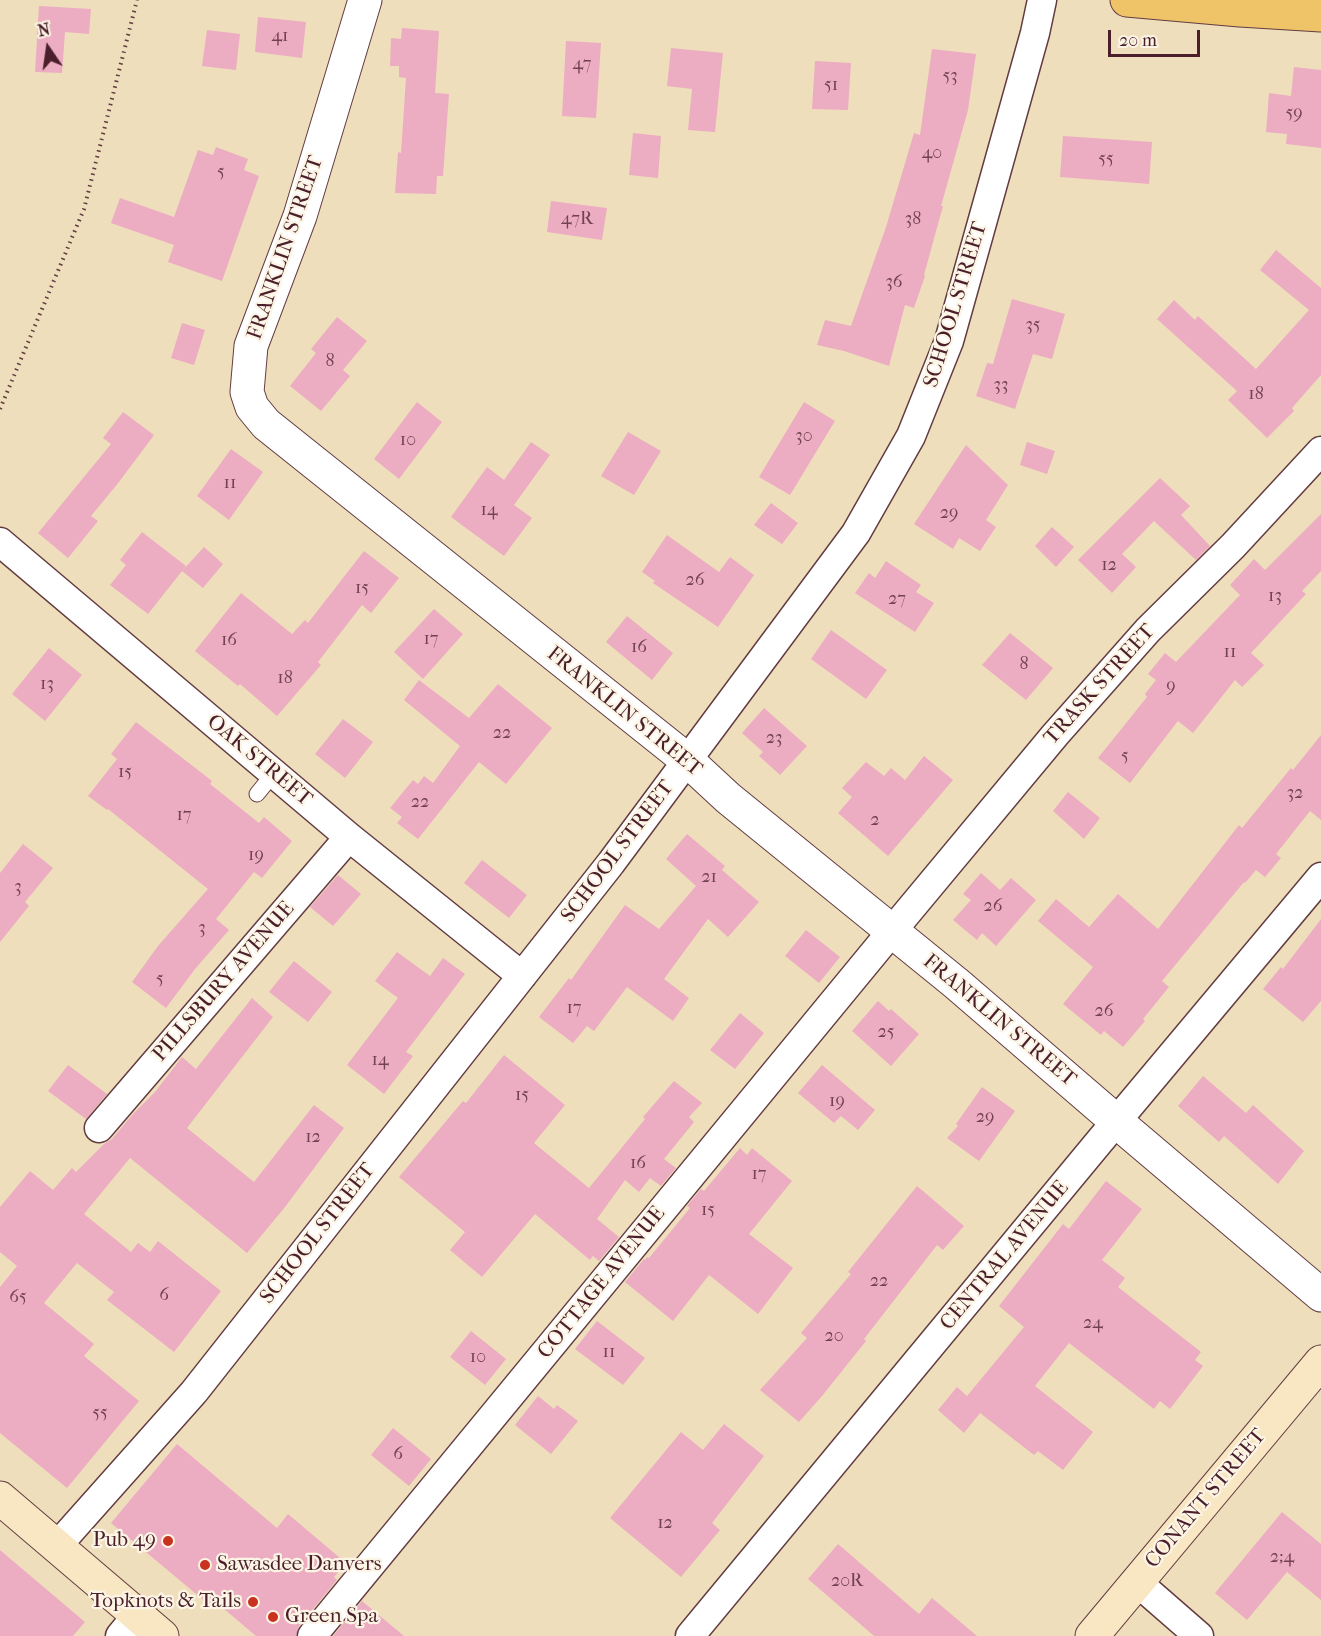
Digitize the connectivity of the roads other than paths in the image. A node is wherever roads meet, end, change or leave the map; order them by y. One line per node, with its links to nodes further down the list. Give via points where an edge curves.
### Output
1 (365, 0): 8 (street, FRANKLIN STREET, via 300,216 251,346 247,392 252,408 266,424)
2 (1042, 0): 8 (street, SCHOOL STREET, via 949,341 911,436 856,533)
3 (1127, 0): 4 (main road)
4 (1275, 6): 5 (main road)
5 (1321, 15)
6 (1321, 451): 11 (street, TRASK STREET, via 1148,630)
7 (0, 542): 9 (street, OAK STREET, via 265,783)
8 (687, 760): 11 (street, FRANKLIN STREET); 12 (street, SCHOOL STREET)
9 (349, 837): 12 (street, OAK STREET); 14 (street, PILLSBURY AVENUE)
10 (1321, 877): 13 (street, CENTRAL AVENUE)
11 (892, 931): 13 (street, FRANKLIN STREET); 22 (street, COTTAGE AVENUE)
12 (522, 976): 18 (street, SCHOOL STREET, via 194,1392)
13 (1116, 1121): 15 (street, FRANKLIN STREET); 23 (street, CENTRAL AVENUE)
14 (99, 1128)
15 (1321, 1295)
16 (1321, 1362): 19 (main road, CONANT STREET)
17 (0, 1498): 18 (main road)
18 (57, 1546): 20 (main road)
19 (1137, 1582): 24 (main road, CONANT STREET); 25 (street)
20 (129, 1625): 21 (main road)
21 (162, 1636)
22 (312, 1636)
23 (690, 1636)
24 (1092, 1636)
25 (1199, 1636)

